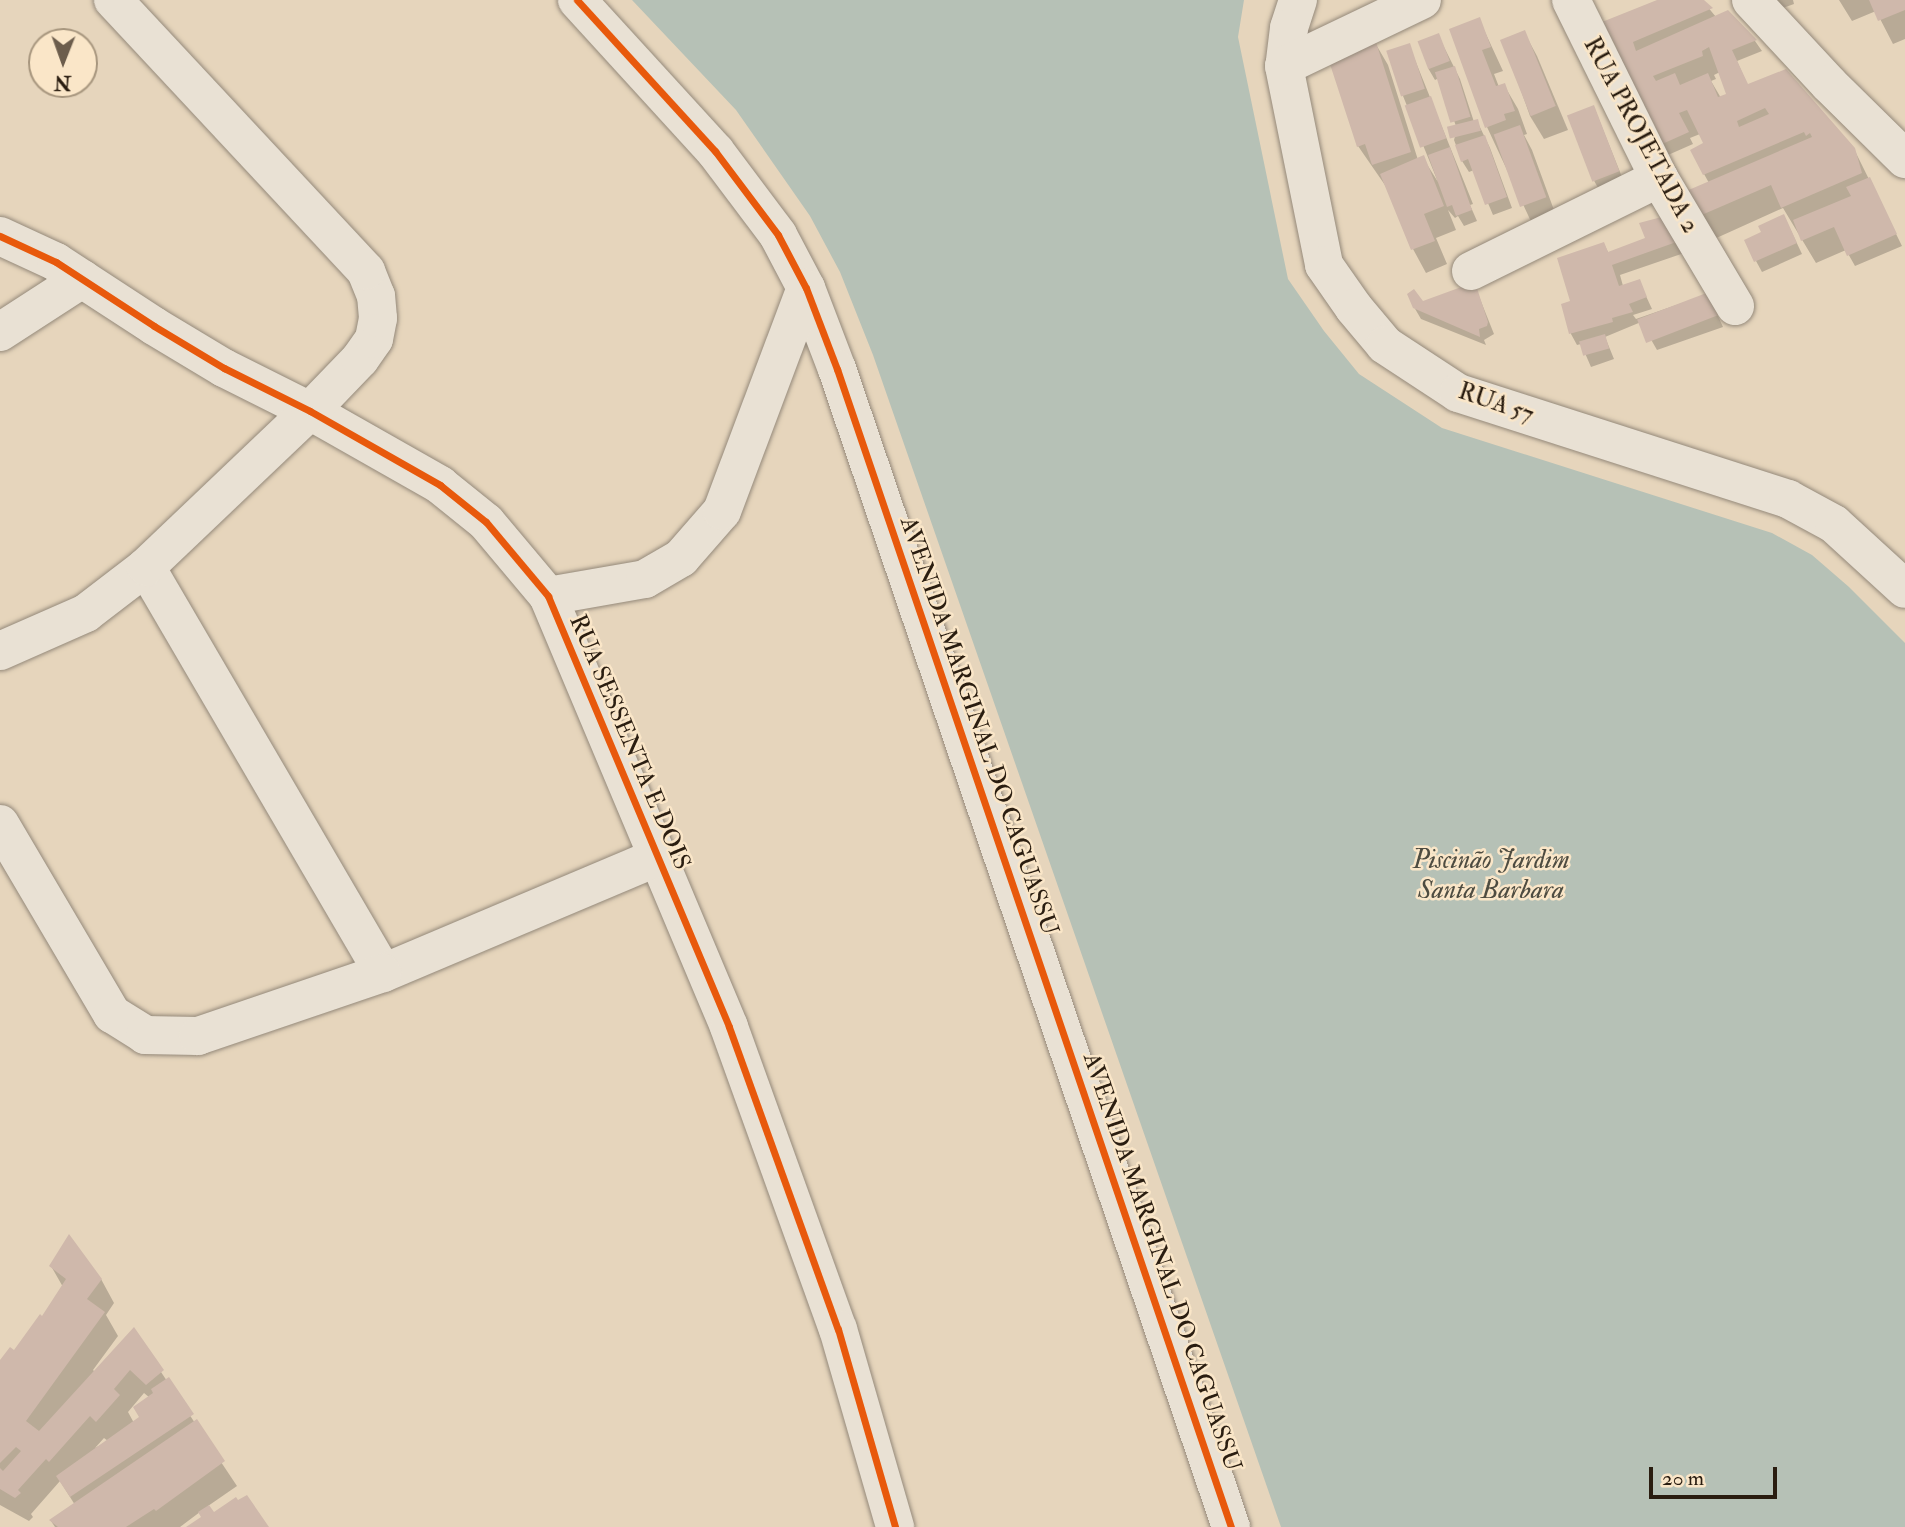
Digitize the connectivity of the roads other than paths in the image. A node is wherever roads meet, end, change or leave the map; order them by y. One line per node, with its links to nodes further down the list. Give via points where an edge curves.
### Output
1 (113, 0): 16 (street, via 366,271 376,296 374,339)
2 (577, 0): 13 (street, AVENIDA MARGINAL DO CAGUASSU, via 715,151 778,236)
3 (1298, 0): 7 (street, RUA 57)
4 (1422, 0): 7 (street)
5 (1571, 0): 9 (street, RUA PROJETADA 2)
6 (1751, 0): 8 (street)
7 (1284, 66): 18 (street, RUA 57, via 1324,265 1385,345 1458,393 1788,499 1834,524)
8 (1905, 159)
9 (1659, 178): 11 (street); 14 (street, RUA PROJETADA 2)
10 (0, 236): 12 (street, RUA SESSENTA E DOIS, via 56,261)
11 (1471, 271)
12 (82, 279): 15 (street); 16 (street, RUA SESSENTA E DOIS, via 224,368)
13 (806, 288): 19 (street, via 722,511 681,558 645,579); 25 (street, AVENIDA MARGINAL DO CAGUASSU, via 842,382)
14 (1735, 306)
15 (0, 332)
16 (310, 411): 17 (street); 19 (street, RUA SESSENTA E DOIS, via 440,485 486,522)
17 (146, 567): 20 (street, via 86,613); 23 (street)
18 (1905, 589)
19 (548, 596): 22 (street, RUA SESSENTA E DOIS)
20 (0, 651)
21 (0, 824): 23 (street, via 113,1014 145,1035 198,1036)
22 (658, 858): 23 (street); 24 (street, RUA SESSENTA E DOIS, via 729,1027 838,1329)
23 (383, 973)
24 (895, 1527)
25 (1231, 1527)

